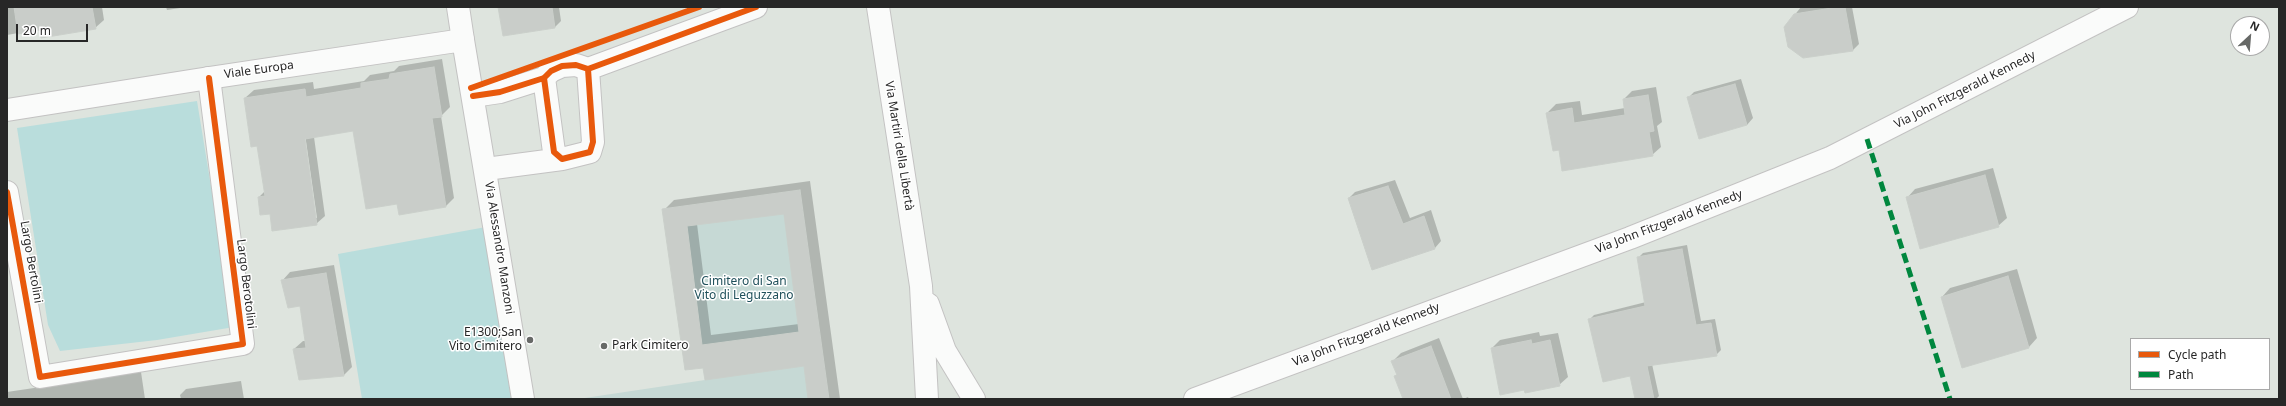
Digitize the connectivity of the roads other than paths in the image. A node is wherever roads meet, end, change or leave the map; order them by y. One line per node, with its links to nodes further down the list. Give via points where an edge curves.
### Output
1 (458, 7): 5 (main road, Via Alessandro Manzoni)
2 (756, 7): 6 (main road)
3 (878, 7): 14 (main road, Via Martiri della Libertà)
4 (2127, 7): 19 (main road, Via John Fitzgerald Kennedy, via 1830,158 1630,238)
5 (463, 40): 7 (main road, Viale Europa); 9 (main road, Via Alessandro Manzoni)
6 (588, 69): 8 (main road, via 576,65 562,66); 11 (main road, Via Alessandro Manzoni, via 593,142 590,152)
7 (209, 78): 10 (main road, Viale Europa); 15 (main road, Largo Berotolini, via 243,344 40,377)
8 (544, 78): 9 (main road, via 500,92); 11 (main road, via 554,152)
9 (473, 96): 12 (main road, Via Alessandro Manzoni)
10 (7, 110)
11 (562, 159): 12 (main road, Via Alessandro Manzoni)
12 (486, 169): 16 (main road, Via Alessandro Manzoni)
13 (7, 192): 15 (main road, Largo Bertolini)
14 (921, 286): 17 (main road, Via Martiri della Libertà); 18 (main road, Via Martiri della Libertà, via 945,351)
15 (33, 337)
16 (523, 399)
17 (927, 399)
18 (974, 399)
19 (1195, 399)

